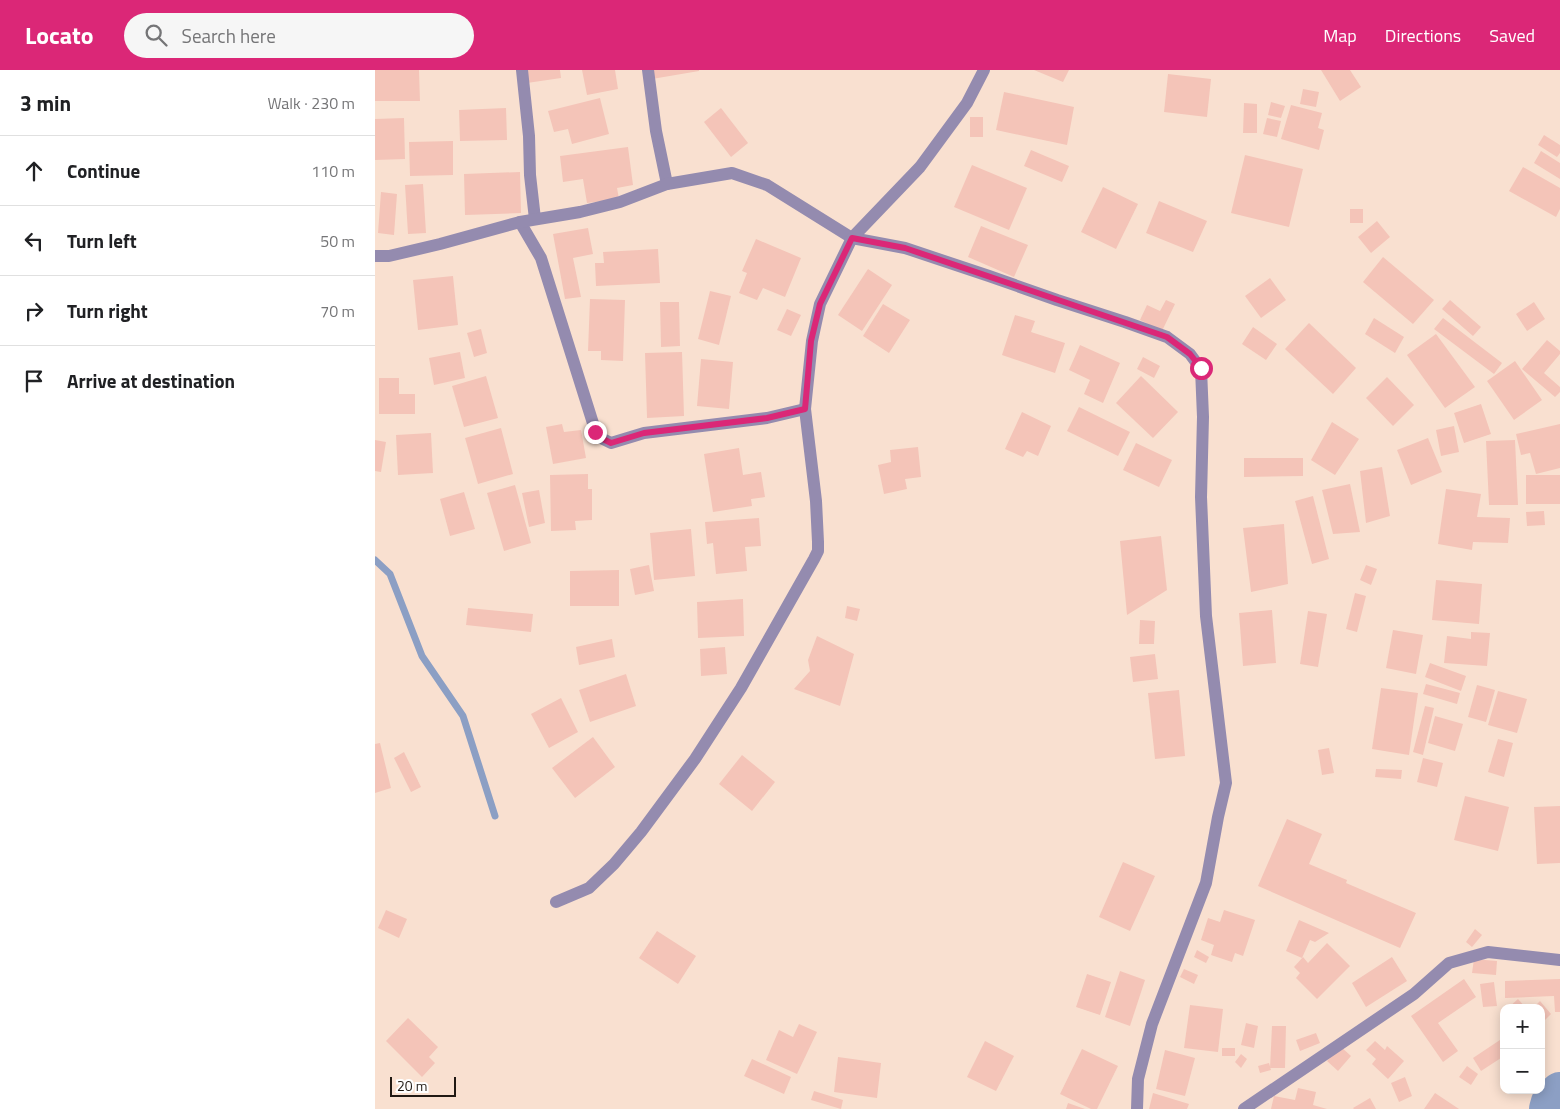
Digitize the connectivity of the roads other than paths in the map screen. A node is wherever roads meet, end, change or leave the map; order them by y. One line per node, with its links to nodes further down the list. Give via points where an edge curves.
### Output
1 (522, 70): 5 (street)
2 (648, 70): 4 (street, via 655,131)
3 (984, 70): 7 (street, via 967,103 919,167)
4 (667, 184): 5 (street, via 612,204); 7 (street, via 733,172 767,185)
5 (535, 219): 6 (street)
6 (520, 222): 8 (street, via 389,256); 9 (street, via 541,258 597,436 611,443 644,433 767,418)
7 (852, 238): 9 (street, via 820,304 811,341); 12 (street, via 905,248 1167,337 1190,354 1201,368 1201,497 1206,616 1226,783 1206,883 1152,1024 1138,1078)
8 (375, 256)
9 (805, 409): 10 (street, via 816,501 818,551 814,559 736,696 641,832 589,888)
10 (555, 902)
11 (1560, 960): 13 (street, via 1488,952 1449,963 1414,994)
12 (1137, 1109)
13 (1244, 1109)

